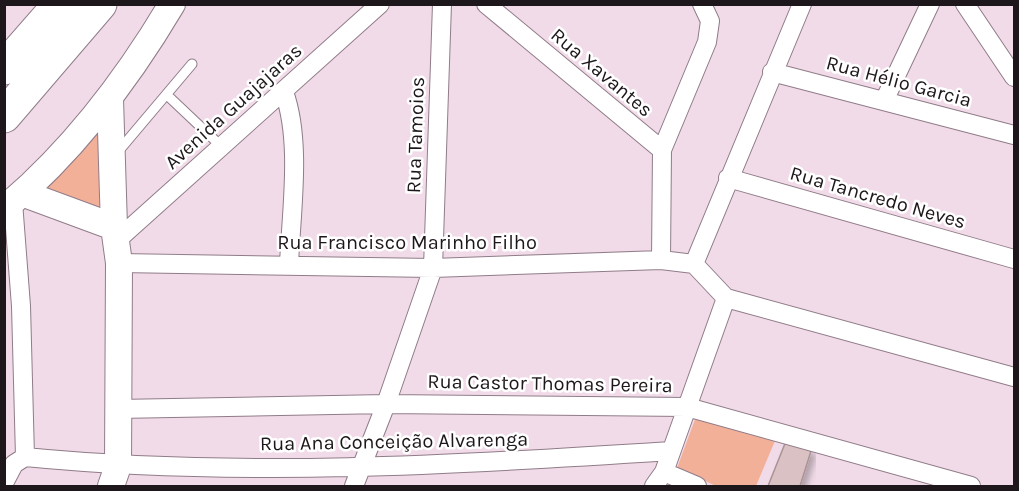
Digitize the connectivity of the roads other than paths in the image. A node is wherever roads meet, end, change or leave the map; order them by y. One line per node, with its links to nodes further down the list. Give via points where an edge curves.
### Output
1 (60, 4): 12 (highway)
2 (100, 4): 19 (highway)
3 (171, 4): 17 (street)
4 (380, 4): 15 (street, Avenida Guajajaras)
5 (442, 4): 31 (street, Rua Tamoios)
6 (486, 4): 22 (street, Rua Xavantes)
7 (702, 4): 22 (street, via 710,21 706,42)
8 (802, 4): 13 (street)
9 (930, 4): 18 (street)
10 (965, 4): 14 (street)
11 (192, 64): 16 (lane)
12 (4, 68)
13 (772, 72): 18 (street, Rua Hélio Garcia); 24 (street)
14 (1014, 77)
15 (284, 92): 21 (street, Avenida Guajajaras); 30 (street, via 291,111 293,136)
16 (167, 95): 21 (lane); 23 (lane)
17 (110, 99): 23 (street); 25 (street)
18 (885, 99): 20 (street, Rua Hélio Garcia)
19 (4, 116)
20 (1014, 135)
21 (222, 147): 26 (street, Avenida Guajajaras)
22 (662, 150): 28 (street)
23 (113, 158): 26 (street)
24 (728, 178): 27 (street, Rua Tancredo Neves); 29 (street)
25 (13, 202): 26 (street); 38 (street)
26 (116, 244): 30 (street, Rua Francisco Marinho Filho); 36 (street)
27 (1014, 259)
28 (661, 260): 29 (street, Rua Francisco Marinho Filho); 31 (street, Rua Francisco Marinho Filho)
29 (694, 264): 32 (street)
30 (290, 266): 31 (street, Rua Francisco Marinho Filho)
31 (432, 268): 34 (street, Rua Tamoios)
32 (726, 298): 33 (street); 35 (street)
33 (1014, 377)
34 (387, 404): 35 (street, Rua Castor Thomas Pereira); 36 (street, Rua Castor Thomas Pereira); 39 (street, Rua Tamoios)
35 (687, 407): 37 (street); 45 (street, Rua Castor Thomas Pereira)
36 (117, 409): 40 (street)
37 (671, 451): 39 (street, Rua Ana Conceição Alvarenga, via 475,464); 41 (street)
38 (26, 458): 40 (street, Rua Ana Conceição Alvarenga); 42 (street, via 14,464)
39 (362, 466): 40 (street, Rua Ana Conceição Alvarenga); 43 (street, Rua Tamoios)
40 (115, 476)
41 (659, 479): 44 (street)
42 (4, 483)
43 (354, 486)
44 (697, 486)
45 (971, 486)

